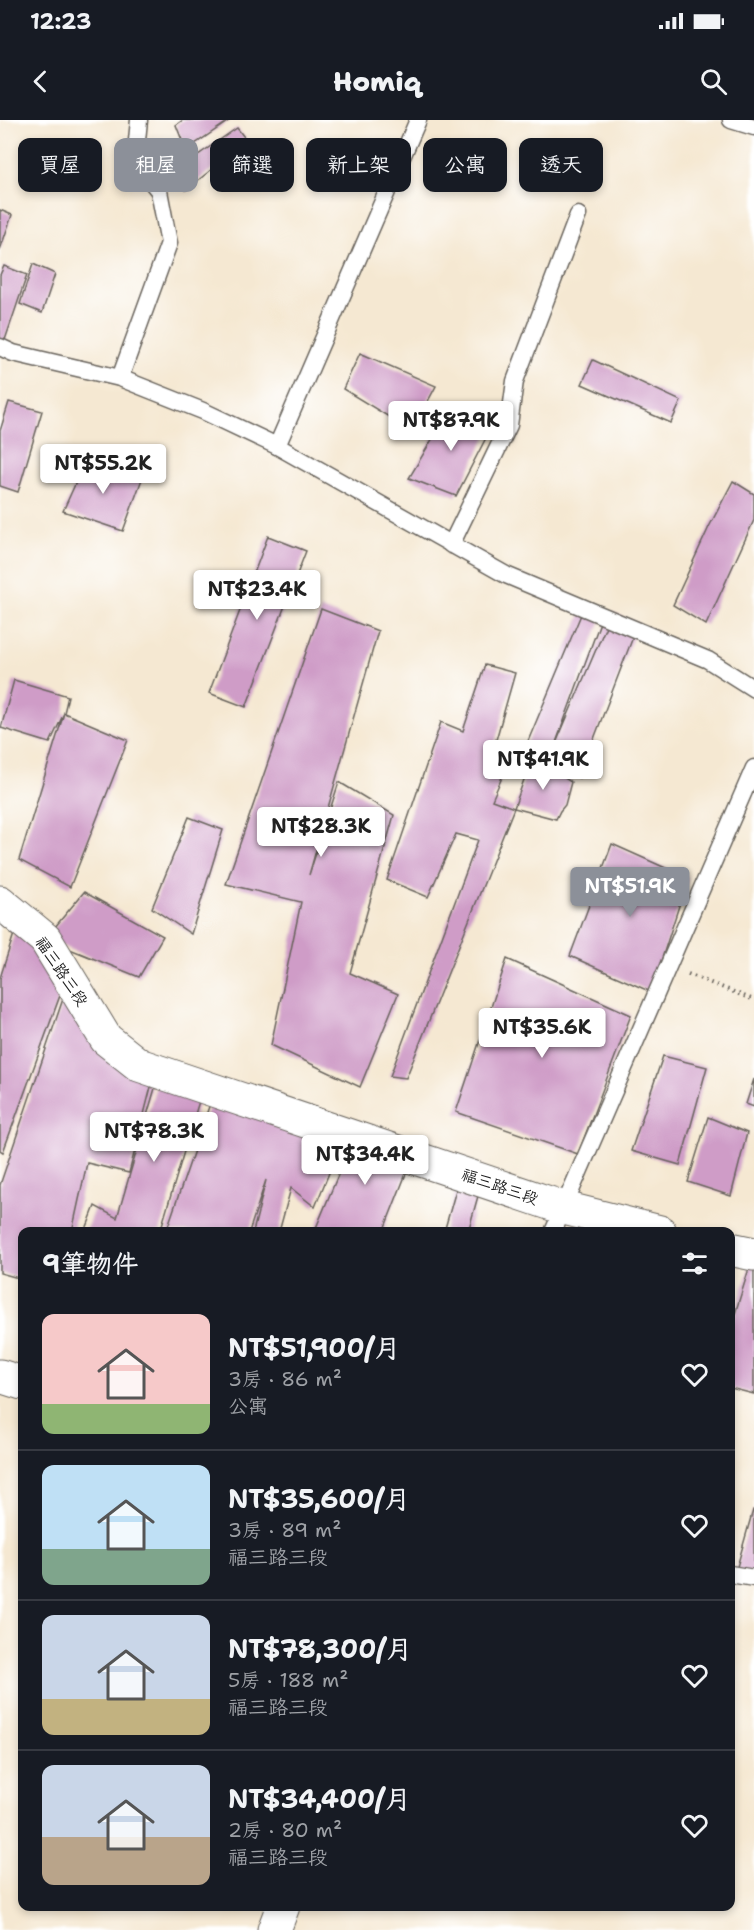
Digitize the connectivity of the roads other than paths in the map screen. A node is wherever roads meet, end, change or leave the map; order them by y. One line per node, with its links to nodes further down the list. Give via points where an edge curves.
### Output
1 (139, 120): 7 (lane, via 135,161 159,191 169,243)
2 (418, 120): 8 (lane)
3 (731, 120): 4 (lane)
4 (754, 127)
5 (578, 215): 9 (lane, via 515,381 509,425)
6 (0, 347): 7 (lane)
7 (120, 378): 8 (lane)
8 (277, 446): 9 (lane)
9 (451, 545): 10 (lane, via 506,575 708,660)
10 (754, 689)
11 (754, 768): 13 (lane)
12 (0, 902): 13 (street, 福三路三段, via 45,939 106,1039 140,1065)
13 (559, 1220): 14 (street, 福三路三段)
14 (618, 1227)
15 (735, 1250): 16 (street)
16 (754, 1254)
17 (0, 1376): 18 (street)
18 (18, 1382)
19 (735, 1575): 20 (lane)
20 (754, 1578)
21 (281, 1911): 22 (street)
22 (274, 1930)

